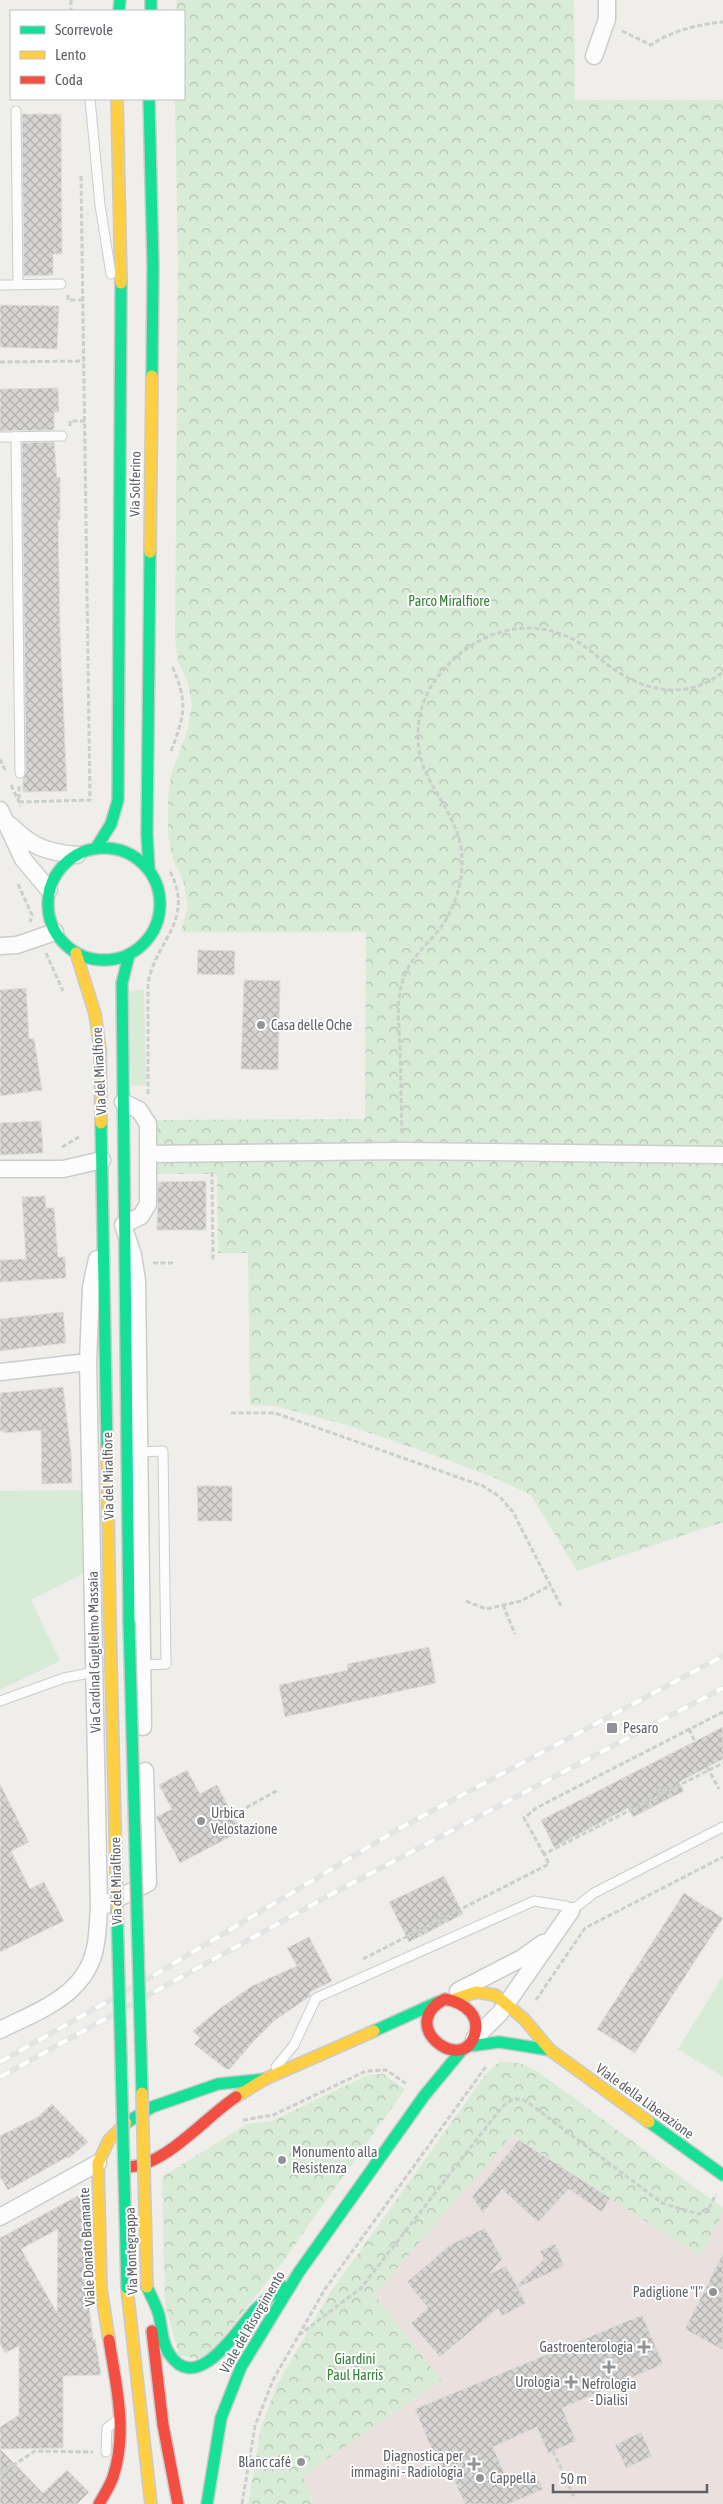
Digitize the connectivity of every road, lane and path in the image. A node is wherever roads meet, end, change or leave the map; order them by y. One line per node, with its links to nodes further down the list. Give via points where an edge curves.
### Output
1 (606, 0): 3 (street)
2 (723, 22): 3 (path, via 702,24 651,45)
3 (605, 24): 4 (street)
4 (594, 56)
5 (90, 100): 13 (lane, via 100,205)
6 (118, 100): 13 (main road, Via Solferino)
7 (149, 100): 26 (main road, Via Solferino, via 153,266)
8 (16, 111): 12 (lane)
9 (81, 166): 14 (path)
10 (61, 284): 12 (lane)
11 (0, 285): 12 (lane)
12 (18, 285)
13 (121, 339): 23 (main road, Via Solferino, via 118,800 111,824)
14 (84, 361): 15 (path); 21 (path, via 90,800 19,802)
15 (0, 362)
16 (16, 436): 17 (lane); 18 (lane); 20 (lane)
17 (62, 436)
18 (0, 437)
19 (723, 672): 40 (path, via 711,681 686,690 655,690 630,680 568,636 518,628 493,634 469,645 447,664 430,687 419,715 418,745 427,774 447,807 458,835 462,865 457,895 444,923 417,953 398,998)
20 (20, 773)
21 (23, 811)
22 (2, 815): 24 (street, via 34,845 50,852); 28 (street, via 23,859)
23 (96, 848): 24 (main road); 26 (main road, via 125,852)
24 (77, 854): 28 (main road, via 55,876)
25 (166, 862): 37 (path, via 177,885 180,907 173,928 152,965 148,983)
26 (149, 870): 34 (main road, via 157,884 159,917 148,939)
27 (16, 877): 29 (path, via 32,915 30,922)
28 (49, 890): 30 (main road, via 48,912)
29 (23, 925)
30 (55, 932): 31 (street, via 17,945); 33 (main road)
31 (0, 946)
32 (39, 952): 35 (path, via 49,956)
33 (76, 953): 34 (main road, via 93,960); 44 (main road, Via del Miralfiore, via 88,986 97,1032)
34 (129, 955): 36 (main road, Via del Miralfiore, via 122,983)
35 (63, 992)
36 (123, 1102): 37 (street, Via del Miralfiore, via 139,1110); 47 (main road, Via del Miralfiore)
37 (148, 1124): 41 (street)
38 (80, 1127): 39 (path, via 80,1136)
39 (62, 1147)
40 (402, 1151): 42 (street); 43 (street)
41 (148, 1154): 42 (street); 47 (street, via 148,1204 141,1216)
42 (212, 1154): 48 (path)
43 (723, 1155)
44 (102, 1160): 45 (street, via 63,1169); 46 (main road, Via del Miralfiore)
45 (0, 1170)
46 (104, 1225): 51 (street, Via Cardinal Guglielmo Massaia, via 91,1287); 86 (main road, Via del Miralfiore, bridge)
47 (123, 1225): 54 (street, Via del Miralfiore, via 133,1255 137,1282); 84 (main road, Via del Miralfiore, bridge)
48 (213, 1262)
49 (149, 1263): 50 (path)
50 (174, 1263)
51 (88, 1362): 52 (street); 61 (street, Via Cardinal Guglielmo Massaia)
52 (0, 1372)
53 (231, 1413): 55 (path, via 275,1413 482,1486 500,1497 513,1512)
54 (139, 1452): 60 (street, Via del Miralfiore); 60 (lane, via 163,1451 166,1664)
55 (550, 1585): 57 (path); 58 (path)
56 (466, 1601): 57 (path, via 486,1609)
57 (503, 1605): 59 (path)
58 (561, 1606)
59 (515, 1634)
60 (143, 1665): 62 (street, via 126,1668 102,1679); 64 (street, Via del Miralfiore)
61 (94, 1672): 62 (street, Via Cardinal Guglielmo Massaia); 63 (lane, via 64,1678)
62 (95, 1691): 64 (street, via 104,1705 115,1712 128,1714); 80 (street, Via Cardinal Guglielmo Massaia)
63 (0, 1700)
64 (143, 1709): 80 (street, Via del Miralfiore, via 148,1883)
65 (723, 1712): 66 (path)
66 (689, 1729): 67 (path); 69 (path)
67 (695, 1742)
68 (636, 1753): 69 (path, via 639,1751)
69 (641, 1754): 78 (path, via 536,1808 524,1818)
70 (723, 1763): 71 (path)
71 (708, 1769): 72 (path); 75 (path)
72 (719, 1789)
73 (278, 1790): 76 (path)
74 (656, 1792): 75 (path, via 660,1790)
75 (662, 1794): 78 (path)
76 (233, 1816)
77 (723, 1827): 81 (lane, via 594,1893)
78 (544, 1854): 83 (path, via 549,1864)
79 (723, 1857): 88 (path, via 585,1928)
80 (99, 1908): 90 (street, Via Cardinal Guglielmo Massaia, via 96,1944 87,1972 63,1998)
81 (571, 1911): 82 (street); 97 (lane, via 566,1906 534,1901 316,1998 294,2045)
82 (553, 1935): 85 (street, via 522,1958 487,1974); 87 (street)
83 (355, 1963)
84 (139, 1994): 107 (main road, Via Montegrappa, bridge)
85 (446, 2000): 87 (main road, Viale della Liberazione, via 487,1992); 89 (main road, Viale della Liberazione); 91 (main road, via 431,2008); 92 (main road, via 466,2006 474,2016 476,2032)
86 (119, 2002): 110 (main road, Via Montegrappa, bridge, via 127,2288)
87 (507, 2003): 92 (street); 93 (main road, Viale della Liberazione)
88 (533, 2005)
89 (387, 2026): 91 (main road); 97 (main road, Viale della Liberazione)
90 (0, 2030)
91 (424, 2034): 92 (main road, via 449,2050); 94 (main road)
92 (468, 2045): 93 (main road, Viale della Liberazione, via 506,2041); 99 (main road, Viale del Risorgimento)
93 (550, 2050): 101 (main road, Viale della Liberazione)
94 (432, 2055)
95 (492, 2061): 108 (path, via 481,2070 336,2274)
96 (429, 2071): 99 (main road)
97 (265, 2079): 103 (main road, via 155,2158 135,2167); 103 (main road, via 218,2084 152,2107 125,2124 109,2140)
98 (410, 2086): 100 (path, via 386,2070 366,2071 273,2115)
99 (424, 2096): 106 (main road, Viale del Risorgimento)
100 (239, 2122)
101 (697, 2157): 102 (lane); 104 (main road, Viale della Liberazione)
102 (723, 2162)
103 (98, 2163): 105 (street); 109 (main road, Viale Donato Bramante, via 101,2289)
104 (721, 2181): 108 (path, via 707,2212 698,2214 662,2204 530,2104 520,2098 512,2099 502,2107 361,2288)
105 (0, 2217)
106 (299, 2272): 107 (main road, Viale del Risorgimento, via 256,2309 216,2358 201,2367 186,2367 173,2360); 118 (main road, Viale del Risorgimento, via 241,2367 221,2418)
107 (147, 2287): 117 (main road, Via Montegrappa, via 163,2425)
108 (299, 2335): 119 (path, via 273,2380 255,2426)
109 (121, 2416): 112 (lane, via 107,2428); 115 (main road, Viale Donato Bramante, via 119,2454)
110 (142, 2429): 115 (main road, Viale Donato Bramante, via 130,2463); 116 (main road, Via Montegrappa)
111 (553, 2451): 114 (path)
112 (106, 2452): 113 (path, via 35,2452)
113 (0, 2474)
114 (574, 2497)
115 (101, 2504)
116 (151, 2504)
117 (178, 2504)
118 (207, 2504)
119 (242, 2504)

